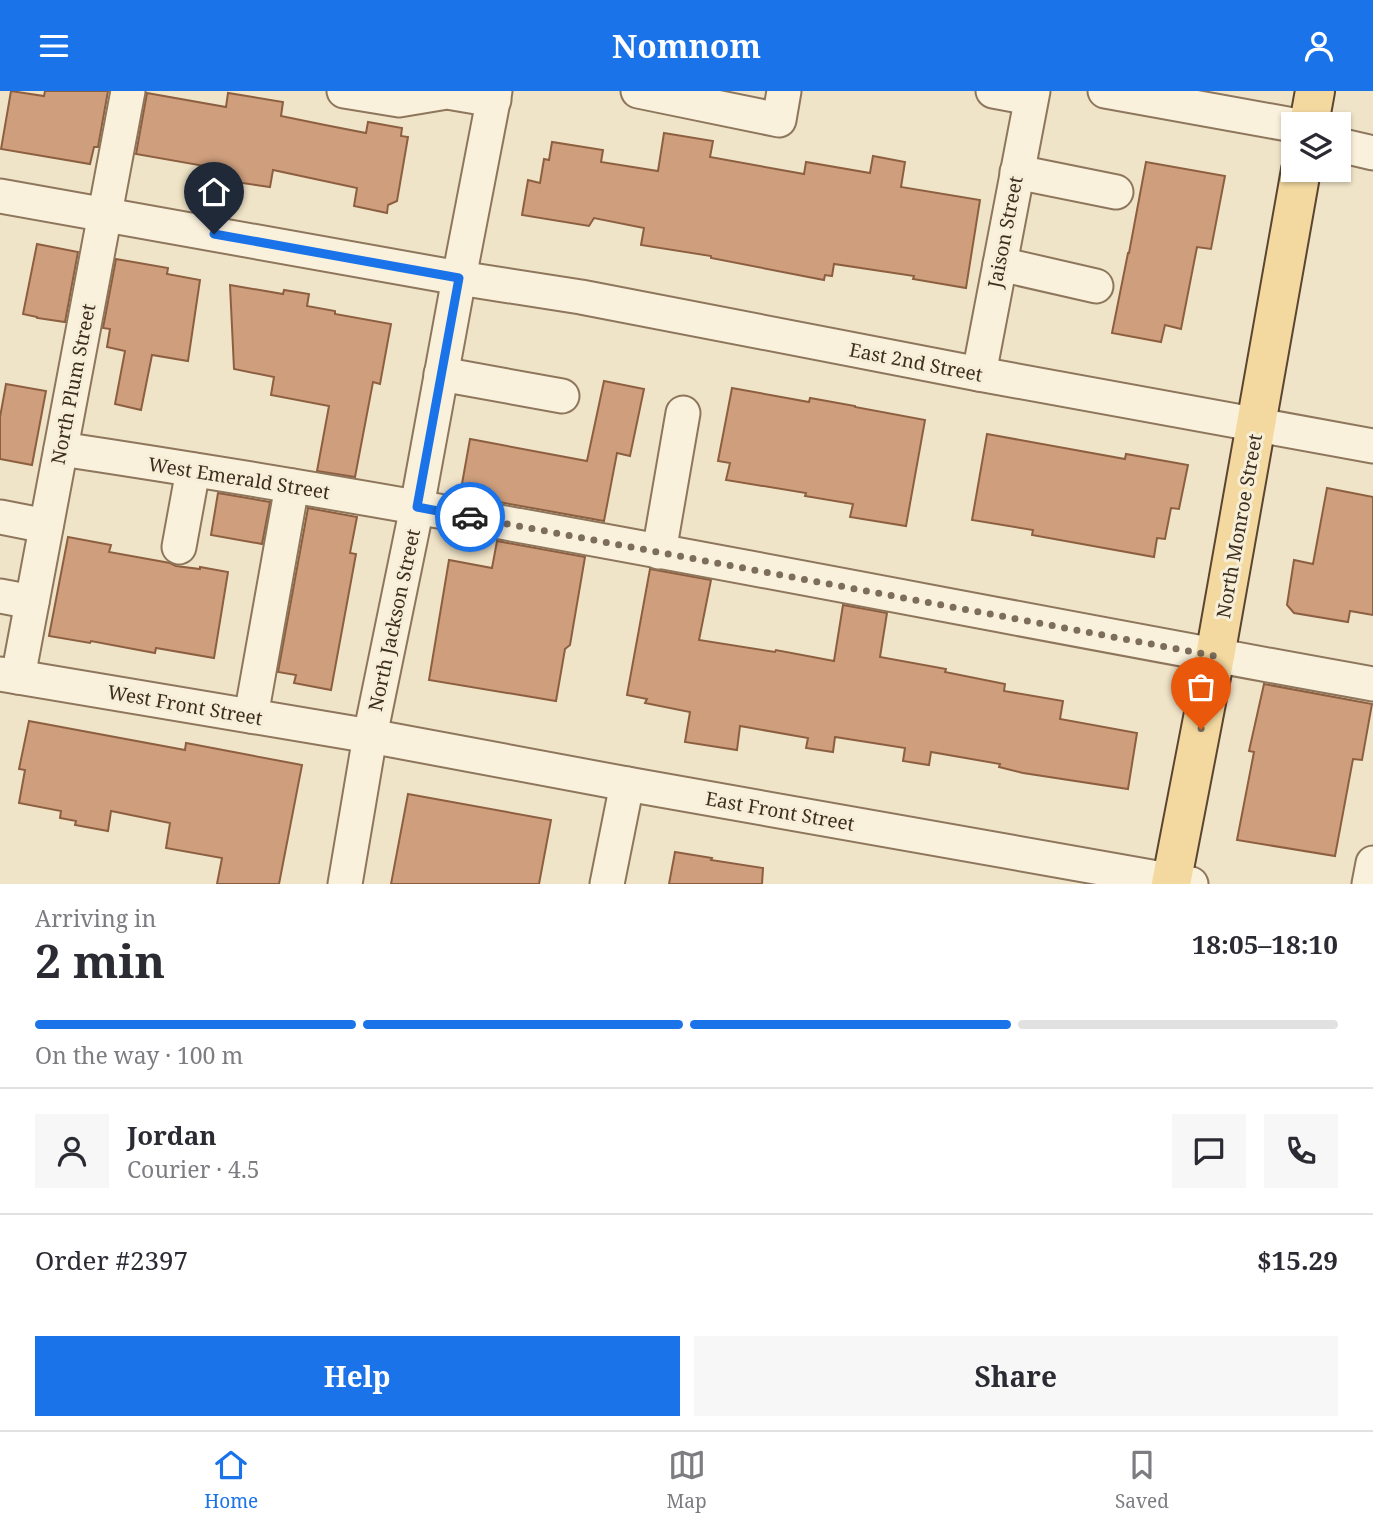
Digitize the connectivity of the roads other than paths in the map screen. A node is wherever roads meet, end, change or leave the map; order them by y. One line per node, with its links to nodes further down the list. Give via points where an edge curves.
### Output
1 (128, 91): 18 (street, North Plum Street)
2 (344, 91): 9 (street, via 399,100 447,92)
3 (638, 91): 4 (street, via 779,120)
4 (784, 91)
5 (993, 91): 8 (street)
6 (1105, 91): 11 (street)
7 (1315, 91): 10 (main road)
8 (1032, 94): 14 (street, Jaison Street)
9 (494, 96): 20 (street, North Jackson Street)
10 (1311, 112)
11 (1281, 123)
12 (1351, 148): 13 (street)
13 (1373, 153)
14 (1017, 172): 16 (street); 19 (street, Jaison Street)
15 (1299, 182): 26 (main road, North Monroe Street)
16 (1116, 192)
17 (0, 196): 18 (street, East 2nd Street)
18 (105, 214): 20 (street, East 2nd Street); 28 (street, North Plum Street)
19 (1000, 264): 21 (street); 23 (street, Jaison Street)
20 (459, 278): 22 (street, North Jackson Street); 23 (street, East 2nd Street)
21 (1096, 286)
22 (441, 374): 24 (street); 31 (street, North Jackson Street)
23 (979, 374): 26 (street, East 2nd Street)
24 (562, 396)
25 (683, 412): 35 (street)
26 (1256, 426): 27 (street, East 2nd Street); 38 (main road, North Monroe Street)
27 (1373, 446)
28 (61, 449): 29 (street, West Emerald Street); 33 (street, North Plum Street)
29 (192, 470): 30 (street, West Emerald Street); 34 (street)
30 (292, 486): 31 (street, West Emerald Street); 41 (street)
31 (417, 507): 35 (street, West Emerald Street); 42 (street, North Jackson Street)
32 (0, 517): 33 (street)
33 (46, 526): 37 (street, North Plum Street)
34 (180, 547)
35 (659, 552): 38 (street, West Emerald Street)
36 (0, 596): 37 (street)
37 (32, 602): 39 (street, North Plum Street)
38 (1215, 656): 40 (street, West Emerald Street); 45 (main road, North Monroe Street)
39 (9, 675): 41 (street, West Front Street)
40 (1373, 684)
41 (251, 716): 42 (street, West Front Street)
42 (370, 736): 43 (street, East Front Street); 46 (street, North Jackson Street)
43 (627, 784): 45 (street, East Front Street); 47 (street)
44 (1373, 863): 48 (street)
45 (1178, 883)
46 (345, 884)
47 (607, 884)
48 (1370, 884)

